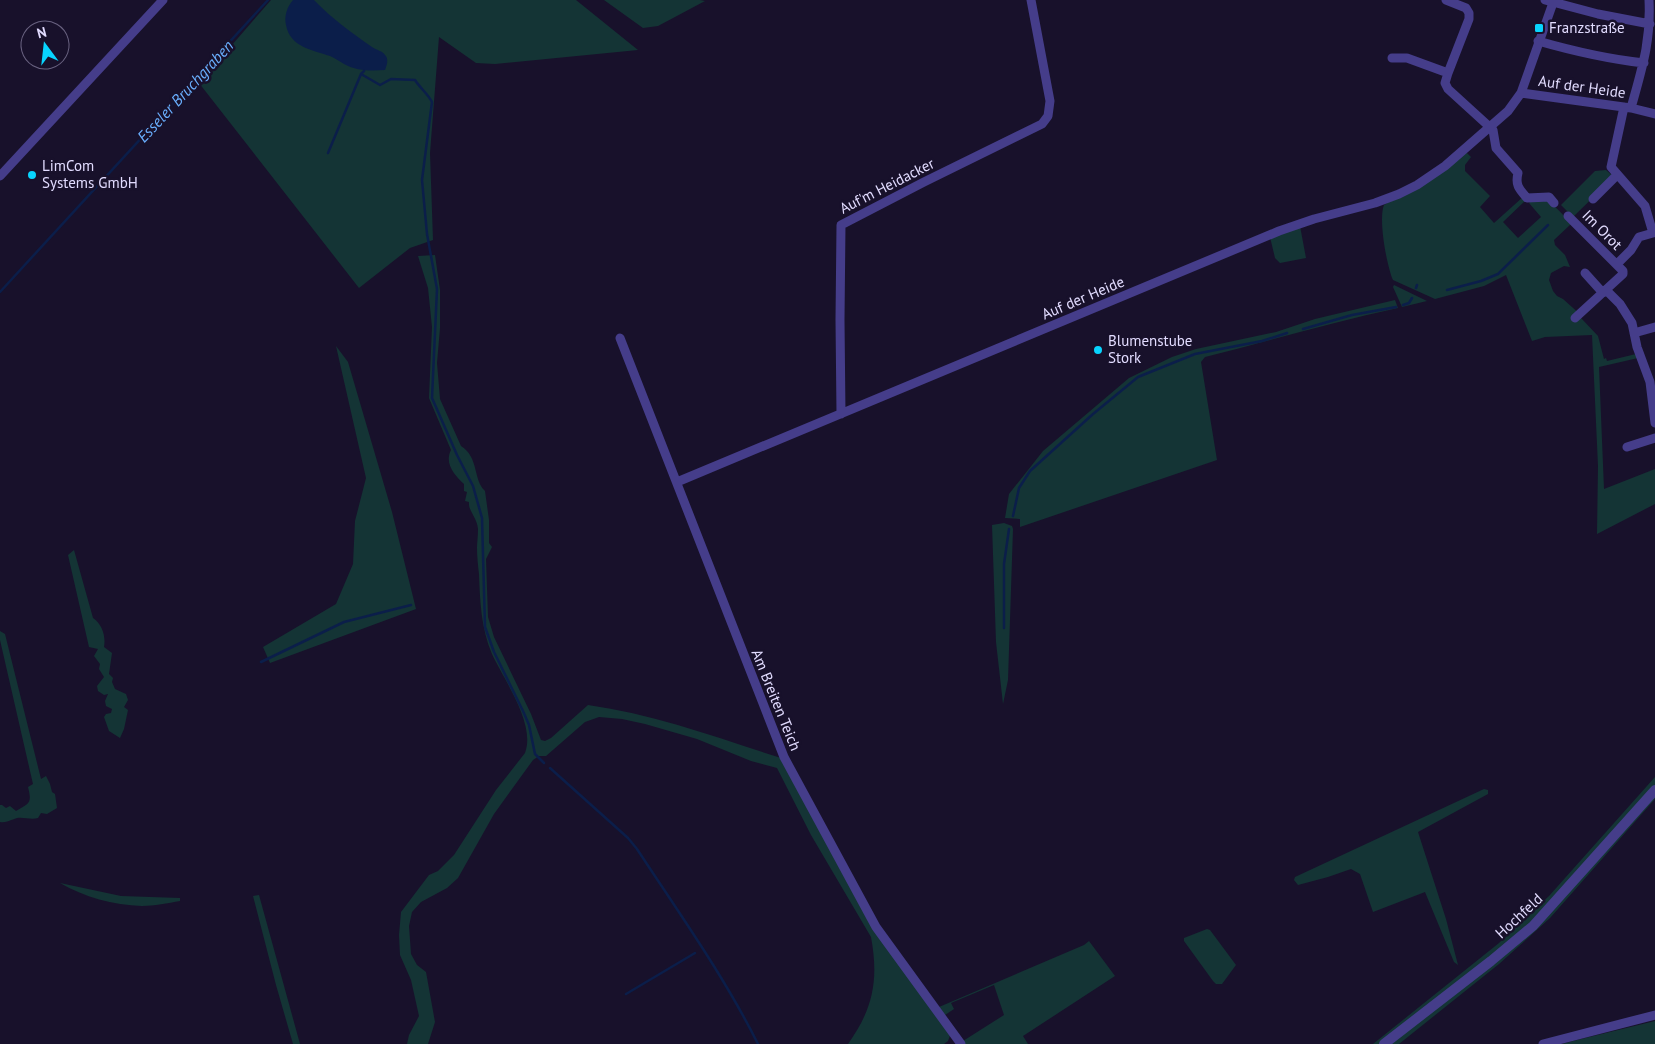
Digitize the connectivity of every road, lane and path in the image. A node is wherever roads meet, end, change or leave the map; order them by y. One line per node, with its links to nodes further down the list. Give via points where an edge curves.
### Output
1 (163, 0): 16 (street)
2 (1031, 0): 29 (street, Auf'm Heidacker, via 1050,107 1042,124 841,225)
3 (1446, 0): 6 (street)
4 (1649, 0): 7 (street)
5 (1550, 1): 7 (street); 8 (street)
6 (1456, 2): 11 (street, via 1466,8 1469,19)
7 (1650, 24): 10 (street)
8 (1538, 41): 10 (street, via 1576,52); 12 (street)
9 (1392, 58): 11 (street, via 1407,58)
10 (1644, 64): 13 (street)
11 (1448, 73): 15 (street, via 1445,83 1448,89)
12 (1521, 93): 13 (street, Auf der Heide); 15 (street, Auf der Heide, via 1508,111)
13 (1627, 107): 14 (street, Auf der Heide); 17 (street, via 1611,167)
14 (1655, 114)
15 (1489, 126): 19 (street, via 1493,130 1496,148 1518,173 1516,181 1520,190 1527,198 1549,197); 29 (street, Auf der Heide, via 1439,170 1399,194 1279,231)
16 (0, 176)
17 (1617, 176): 18 (street, Im Orot); 21 (street, Im Orot, via 1645,206)
18 (1593, 199)
19 (1554, 203)
20 (1568, 216): 22 (street, Im Orot)
21 (1654, 232): 22 (street, Im Orot, via 1639,237)
22 (1617, 264): 24 (street, Im Orot, via 1622,274)
23 (1585, 273): 24 (street)
24 (1605, 291): 25 (street, Im Orot); 27 (street, via 1628,314)
25 (1576, 318)
26 (1655, 327): 27 (street)
27 (1634, 333): 30 (street, via 1650,382)
28 (620, 338): 33 (street, Am Breiten Teich)
29 (841, 414): 33 (street, Auf der Heide)
30 (1655, 423)
31 (1655, 438): 32 (street)
32 (1627, 447)
33 (677, 482): 36 (street, Am Breiten Teich, via 784,757 876,927)
34 (1655, 790): 37 (street, Hochfeld, via 1533,926)
35 (1655, 1015): 38 (street)
36 (961, 1044)
37 (1384, 1044)
38 (1544, 1044)

